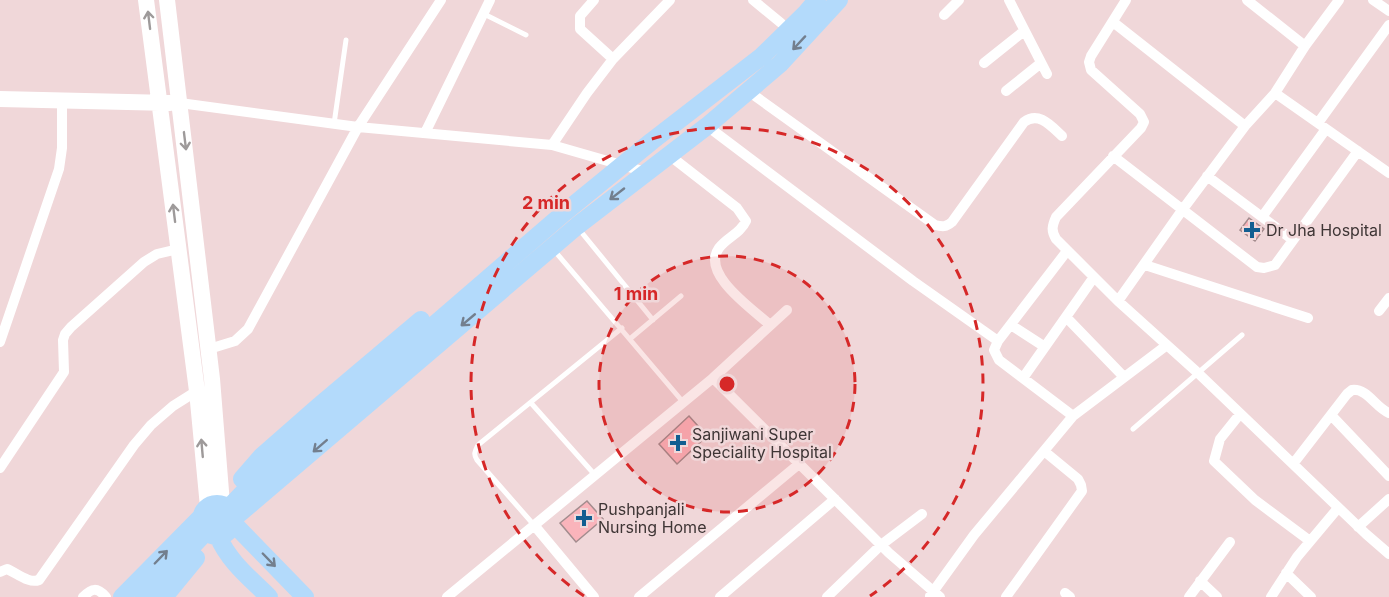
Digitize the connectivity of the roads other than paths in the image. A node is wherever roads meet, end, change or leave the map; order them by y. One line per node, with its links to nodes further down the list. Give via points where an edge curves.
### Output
1 (146, 0): 36 (main road, one-way to 1)
2 (167, 0): 37 (main road)
3 (490, 0): 18 (street)
4 (594, 0): 27 (street, via 580,16 580,29)
5 (670, 0): 27 (street)
6 (753, 0): 21 (street)
7 (802, 0): 21 (main road)
8 (817, 0): 120 (main road, via 762,56 565,212 260,476)
9 (839, 0): 31 (main road, one-way to 31, via 780,64)
10 (959, 0): 19 (street)
11 (1009, 0): 23 (street)
12 (1126, 0): 20 (street)
13 (1246, 0): 26 (street)
14 (1339, 0): 26 (street)
15 (1373, 0): 17 (street)
16 (438, 1): 42 (street)
17 (1389, 11)
18 (484, 14): 24 (lane); 43 (street)
19 (944, 15)
20 (1113, 22): 40 (street); 48 (street, via 1091,56 1091,70 1144,122)
21 (781, 23): 49 (main road)
22 (1389, 25): 41 (street)
23 (1024, 31): 28 (street); 29 (street)
24 (526, 35)
25 (346, 40): 38 (lane)
26 (1305, 46): 33 (street)
27 (613, 60): 45 (street)
28 (984, 63)
29 (1041, 63): 30 (street); 32 (street)
30 (1047, 74)
31 (748, 91): 39 (main road); 44 (street, via 942,227 952,222 1029,117 1039,117)
32 (1006, 91)
33 (1275, 93): 40 (street); 41 (street)
34 (0, 99): 35 (main road)
35 (62, 100): 36 (main road); 77 (street, via 62,148 56,181)
36 (159, 103): 37 (main road); 58 (main road, one-way to 36)
37 (180, 103): 38 (street); 81 (main road, one-way to 81)
38 (333, 124): 42 (street)
39 (707, 126): 47 (main road); 78 (street)
40 (1245, 126): 52 (street)
41 (1322, 126): 46 (street); 54 (street)
42 (358, 127): 43 (street); 81 (street, via 248,329 235,341)
43 (425, 133): 45 (street)
44 (1062, 136)
45 (552, 145): 49 (street)
46 (1359, 151): 51 (street); 56 (street)
47 (669, 155): 50 (main road); 72 (street, via 744,215 742,229 717,251 716,269 728,287)
48 (1113, 156): 53 (street); 59 (street, via 1052,225 1056,239)
49 (610, 162): 50 (street); 61 (main road)
50 (646, 172): 55 (main road, one-way to 55)
51 (1389, 173)
52 (1207, 176): 53 (street); 54 (street)
53 (1183, 209): 56 (street, via 1257,267 1275,265); 60 (street)
54 (1262, 217): 56 (street)
55 (577, 225): 57 (main road); 71 (lane)
56 (1293, 240)
57 (552, 247): 63 (main road); 74 (lane)
58 (178, 249): 87 (main road); 98 (street, via 144,262 65,334 64,372)
59 (1067, 251): 62 (street); 73 (street)
60 (1145, 265): 66 (street); 70 (street)
61 (476, 273): 63 (main road); 104 (main road, via 262,456)
62 (1094, 277): 66 (street); 69 (street)
63 (497, 295): 104 (main road, one-way to 104)
64 (681, 296): 71 (lane)
65 (1389, 298): 68 (street)
66 (1118, 301): 79 (street)
67 (787, 310): 72 (street)
68 (1379, 311)
69 (1066, 317): 80 (street); 83 (street)
70 (1308, 318)
71 (653, 320): 76 (lane)
72 (771, 325): 84 (street)
73 (1011, 325): 78 (street); 80 (street)
74 (622, 328): 76 (lane); 88 (lane)
75 (1242, 335): 82 (lane)
76 (631, 338): 89 (lane)
77 (0, 342)
78 (998, 342): 85 (street, via 995,356)
79 (1167, 345): 82 (street); 83 (street)
80 (1045, 347): 85 (street)
81 (209, 349): 86 (main road)
82 (1198, 373): 91 (street); 94 (lane)
83 (1124, 377): 93 (street)
84 (713, 378): 89 (street); 96 (street)
85 (1023, 378): 93 (street)
86 (212, 379): 87 (street); 104 (main road)
87 (197, 391): 104 (main road, one-way to 87); 113 (street, via 173,406 134,445 39,580 34,582 7,569)
88 (531, 403): 99 (lane); 106 (lane, via 478,445 474,456)
89 (684, 403): 99 (street)
90 (1389, 413): 92 (street, via 1357,389 1347,394)
91 (1240, 414): 97 (street); 109 (street, via 1220,439 1214,460 1255,500)
92 (1331, 415): 97 (street); 100 (street)
93 (1073, 416): 95 (street)
94 (1133, 429)
95 (1044, 451): 116 (street, via 974,535); 129 (street, via 1077,479 1082,491)
96 (799, 464): 101 (street); 126 (street)
97 (1293, 464): 103 (street)
98 (0, 468)
99 (595, 475): 106 (street)
100 (1389, 476)
101 (835, 499): 111 (street); 127 (street)
102 (1389, 499): 107 (street)
103 (1338, 508): 107 (street); 109 (street)
104 (220, 512): 108 (main road, via 226,534); 108 (main road, via 204,530); 119 (main road, one-way to 104); 123 (main road, one-way to 123)
105 (922, 514): 111 (street)
106 (534, 525): 124 (street); 125 (street)
107 (1358, 527): 112 (street)
108 (216, 536): 121 (main road); 122 (main road, via 228,556)
109 (1310, 541): 114 (street)
110 (1230, 542): 115 (street)
111 (881, 545): 116 (street); 128 (street)
112 (1389, 554)
113 (0, 572)
114 (1286, 573): 132 (street); 133 (street)
115 (1200, 581): 130 (street); 131 (street)
116 (934, 596)
117 (83, 597): 118 (street, via 94,589)
118 (106, 597)
119 (122, 597)
120 (144, 597)
121 (164, 597)
122 (269, 597)
123 (305, 597)
124 (447, 597)
125 (594, 597)
126 (639, 597)
127 (720, 597)
128 (827, 597)
129 (1006, 597)
130 (1188, 597)
131 (1217, 597)
132 (1270, 597)
133 (1311, 597)

